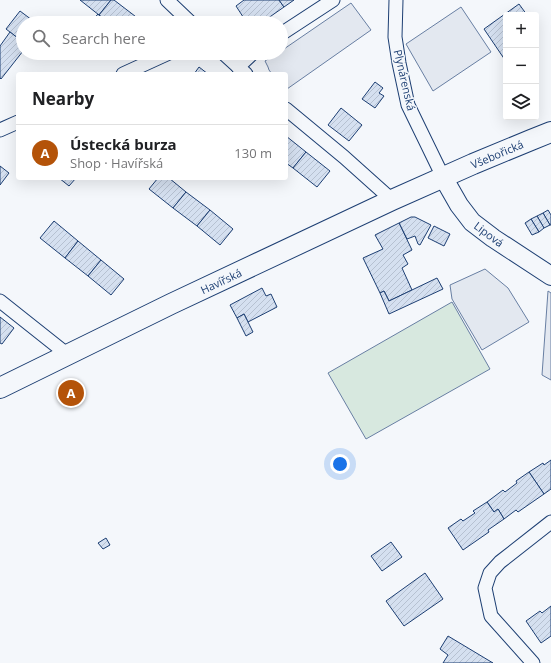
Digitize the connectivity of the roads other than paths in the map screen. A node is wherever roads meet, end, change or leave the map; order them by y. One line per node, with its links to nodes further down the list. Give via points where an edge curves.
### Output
1 (167, 0): 4 (street)
2 (332, 0): 5 (street)
3 (396, 0): 15 (street, Plynárenská, via 395,38 408,105)
4 (184, 16)
5 (288, 29)
6 (154, 60): 10 (street)
7 (231, 60): 9 (street)
8 (248, 60): 9 (street)
9 (242, 70)
10 (127, 72)
11 (288, 111): 16 (street)
12 (16, 123): 13 (street)
13 (0, 130)
14 (551, 132): 15 (main road, Všebořická)
15 (443, 178): 16 (main road, Havířská); 17 (street, Lipová, via 459,206 472,222)
16 (392, 200): 19 (main road, Havířská)
17 (551, 276)
18 (0, 301): 19 (street)
19 (68, 355): 20 (main road, Havířská)
20 (0, 388)
21 (551, 522): 22 (street, via 500,562 490,573 485,588 491,616)
22 (533, 663)

